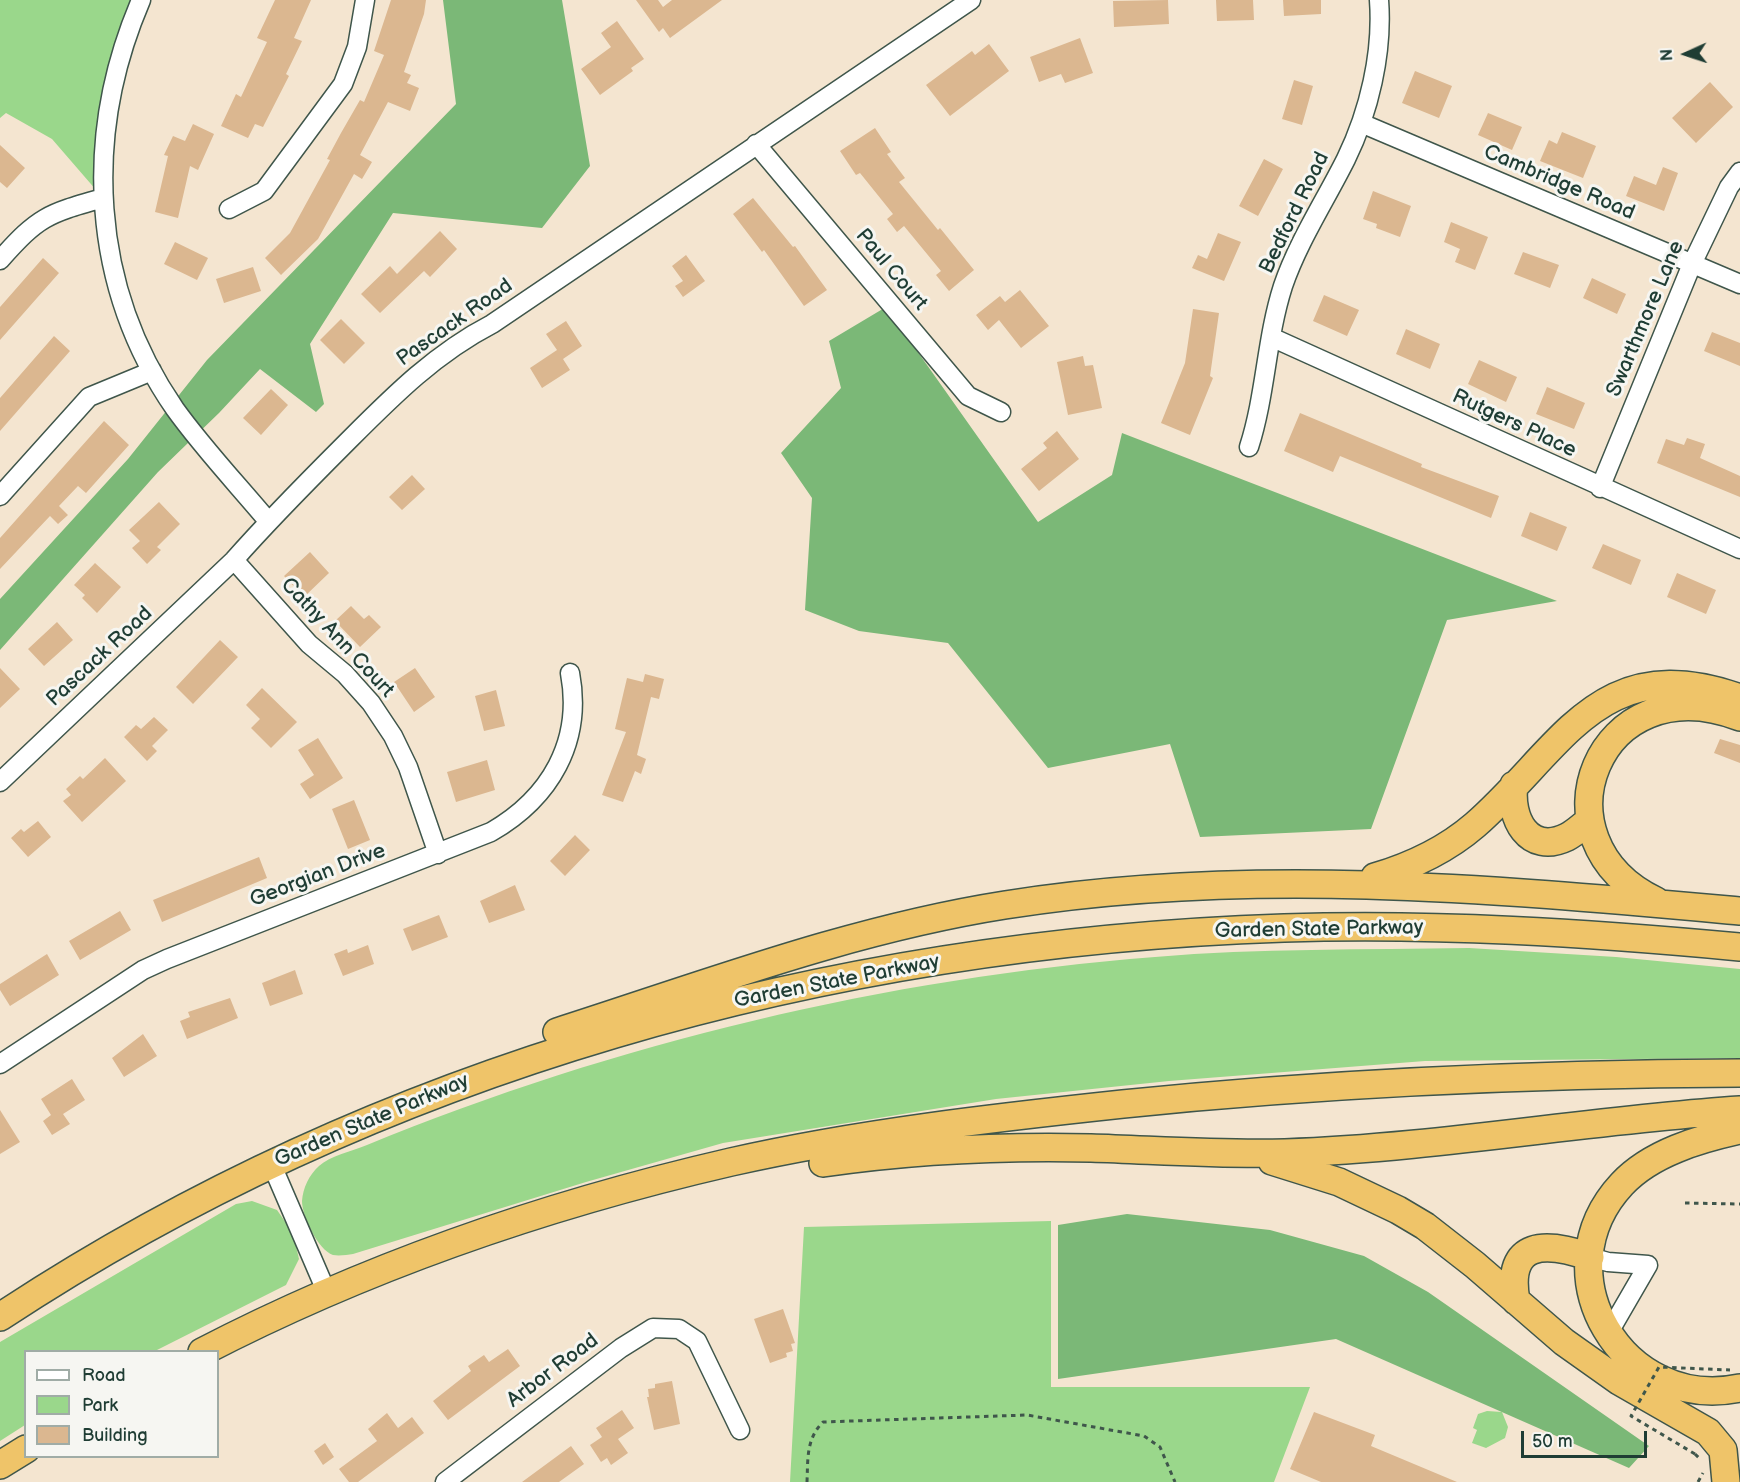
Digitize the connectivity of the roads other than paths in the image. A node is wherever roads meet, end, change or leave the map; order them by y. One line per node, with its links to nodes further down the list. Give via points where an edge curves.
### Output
1 (141, 0): 8 (street, via 114,73 106,116)
2 (365, 0): 9 (street, via 357,47 343,84 264,191)
3 (971, 0): 6 (street, Pascack Road)
4 (1379, 0): 5 (street, Bedford Road, via 1378,48)
5 (1361, 123): 11 (street, Cambridge Road); 13 (street, Bedford Road, via 1295,256)
6 (756, 144): 15 (street, Paul Court, via 968,396); 19 (street, Pascack Road, via 492,324 438,356)
7 (1740, 172): 11 (street, Swarthmore Lane)
8 (103, 198): 10 (street, via 41,219); 14 (street, via 117,284 133,332)
9 (229, 209)
10 (0, 260)
11 (1692, 264): 12 (street, Cambridge Road); 17 (street, Swarthmore Lane)
12 (1740, 284)
13 (1271, 337): 16 (street, Bedford Road, via 1264,390); 17 (street, Rutgers Place)
14 (152, 371): 18 (street, via 89,398); 19 (street, via 201,442)
15 (1001, 412)
16 (1249, 447)
17 (1600, 488): 20 (street, Rutgers Place)
18 (0, 496)
19 (268, 521): 21 (street, Pascack Road)
20 (1740, 549)
21 (234, 560): 25 (street, Pascack Road); 28 (street, Cathy Ann Court, via 309,644 345,674 371,703 408,767)
22 (570, 673): 28 (street, Georgian Drive, via 570,733 549,782 513,819)
23 (1740, 698): 26 (highway, via 1702,687 1665,684 1616,696 1573,724)
24 (1740, 717): 27 (highway, via 1686,705 1659,709 1634,721 1612,740 1597,765 1590,791)
25 (0, 782)
26 (1514, 785): 27 (highway, via 1514,816 1518,825 1533,837 1559,839); 29 (highway, via 1474,826 1432,854)
27 (1590, 820): 30 (highway, via 1600,852 1614,870 1630,886)
28 (438, 854): 33 (street, Georgian Drive, via 143,970)
29 (1351, 883): 30 (highway, via 1517,891); 35 (highway, via 1246,884 1091,894 929,920 556,1032)
30 (1662, 904): 31 (highway)
31 (1740, 910)
32 (1740, 947): 35 (highway, Garden State Parkway, via 1494,930 1350,927 1091,941 897,968 735,1001 557,1051)
33 (0, 1064)
34 (1740, 1073): 40 (highway, via 1373,1082 1035,1113 792,1150)
35 (441, 1090): 39 (highway, Garden State Parkway)
36 (1740, 1110): 38 (highway, via 1363,1149)
37 (1740, 1130): 41 (highway, via 1667,1153 1629,1178 1604,1210)
38 (1236, 1154): 40 (highway, via 1090,1148 945,1150 858,1158); 43 (highway, via 1311,1172 1398,1210 1452,1246)
39 (271, 1163): 42 (street); 44 (highway, Garden State Parkway, via 114,1246)
40 (614, 1192): 42 (highway, via 487,1232)
41 (1590, 1257): 43 (highway, via 1552,1246 1533,1249 1524,1256 1515,1274); 45 (highway, via 1594,1304); 45 (street, via 1648,1265)
42 (327, 1293): 46 (highway)
43 (1516, 1301): 52 (highway, via 1592,1363 1708,1432 1722,1450)
44 (0, 1317)
45 (1608, 1334): 47 (highway, via 1635,1363 1670,1384 1699,1391)
46 (206, 1350)
47 (1735, 1379)
48 (740, 1430): 51 (street, Arbor Road, via 697,1341 679,1329 653,1328)
49 (24, 1450): 50 (highway)
50 (0, 1465)
51 (445, 1482)
52 (1726, 1482)

